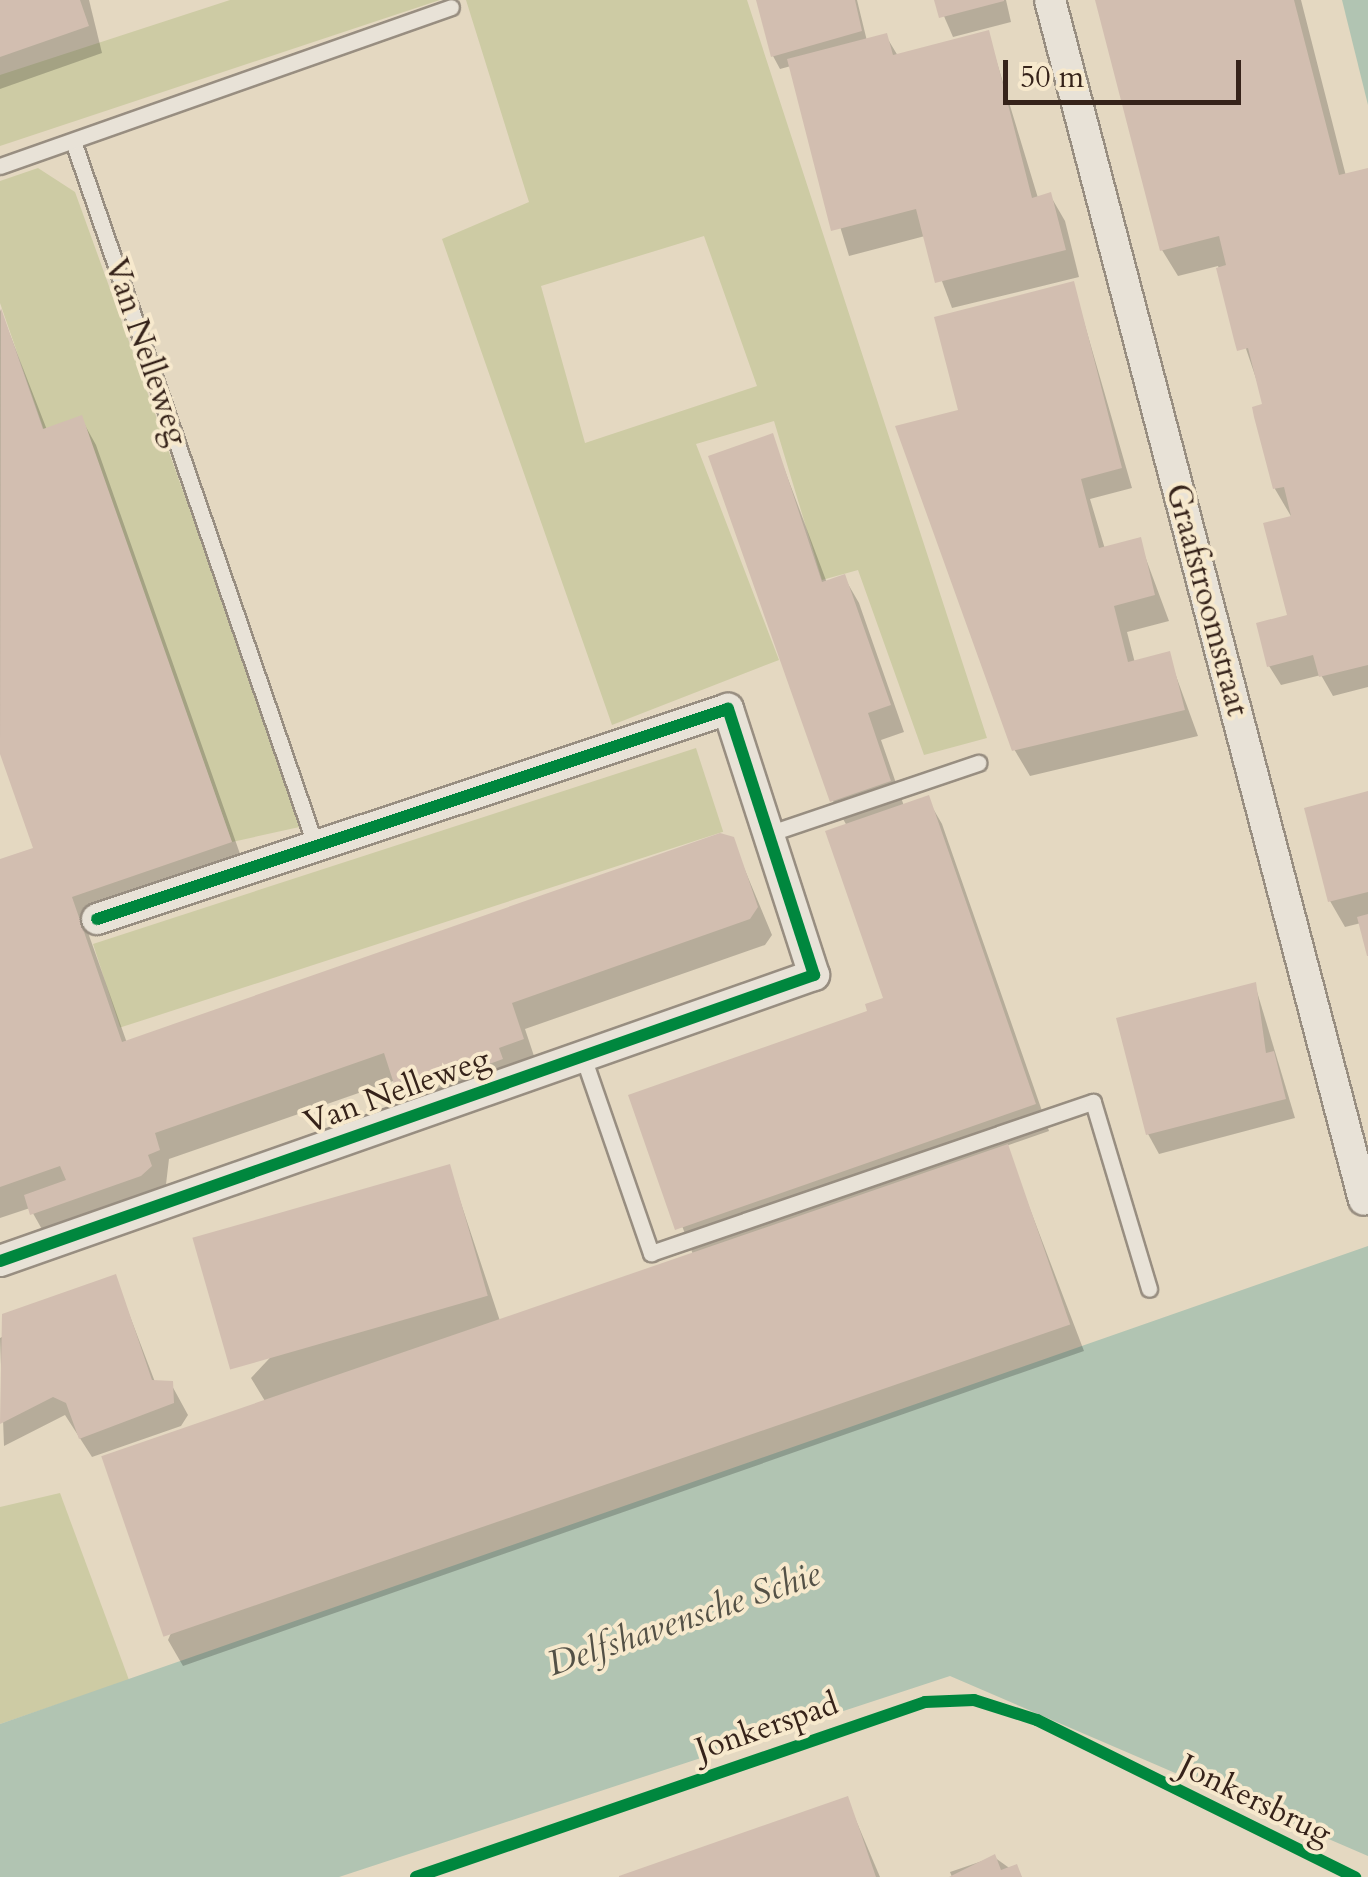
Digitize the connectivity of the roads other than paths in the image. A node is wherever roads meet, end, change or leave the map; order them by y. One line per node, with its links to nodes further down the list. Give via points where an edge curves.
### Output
1 (1050, 0): 10 (street, Graafstroomstraat)
2 (451, 8): 3 (lane)
3 (73, 140): 4 (lane); 7 (lane, Van Nelleweg)
4 (0, 166)
5 (978, 763): 6 (lane)
6 (772, 833): 7 (street, via 728,709); 9 (street, Van Nelleweg, via 814,976)
7 (316, 846): 8 (street)
8 (97, 920)
9 (582, 1054): 11 (street, Van Nelleweg); 12 (lane, via 651,1252 1093,1102)
10 (1364, 1200)
11 (0, 1262)
12 (1149, 1289)

